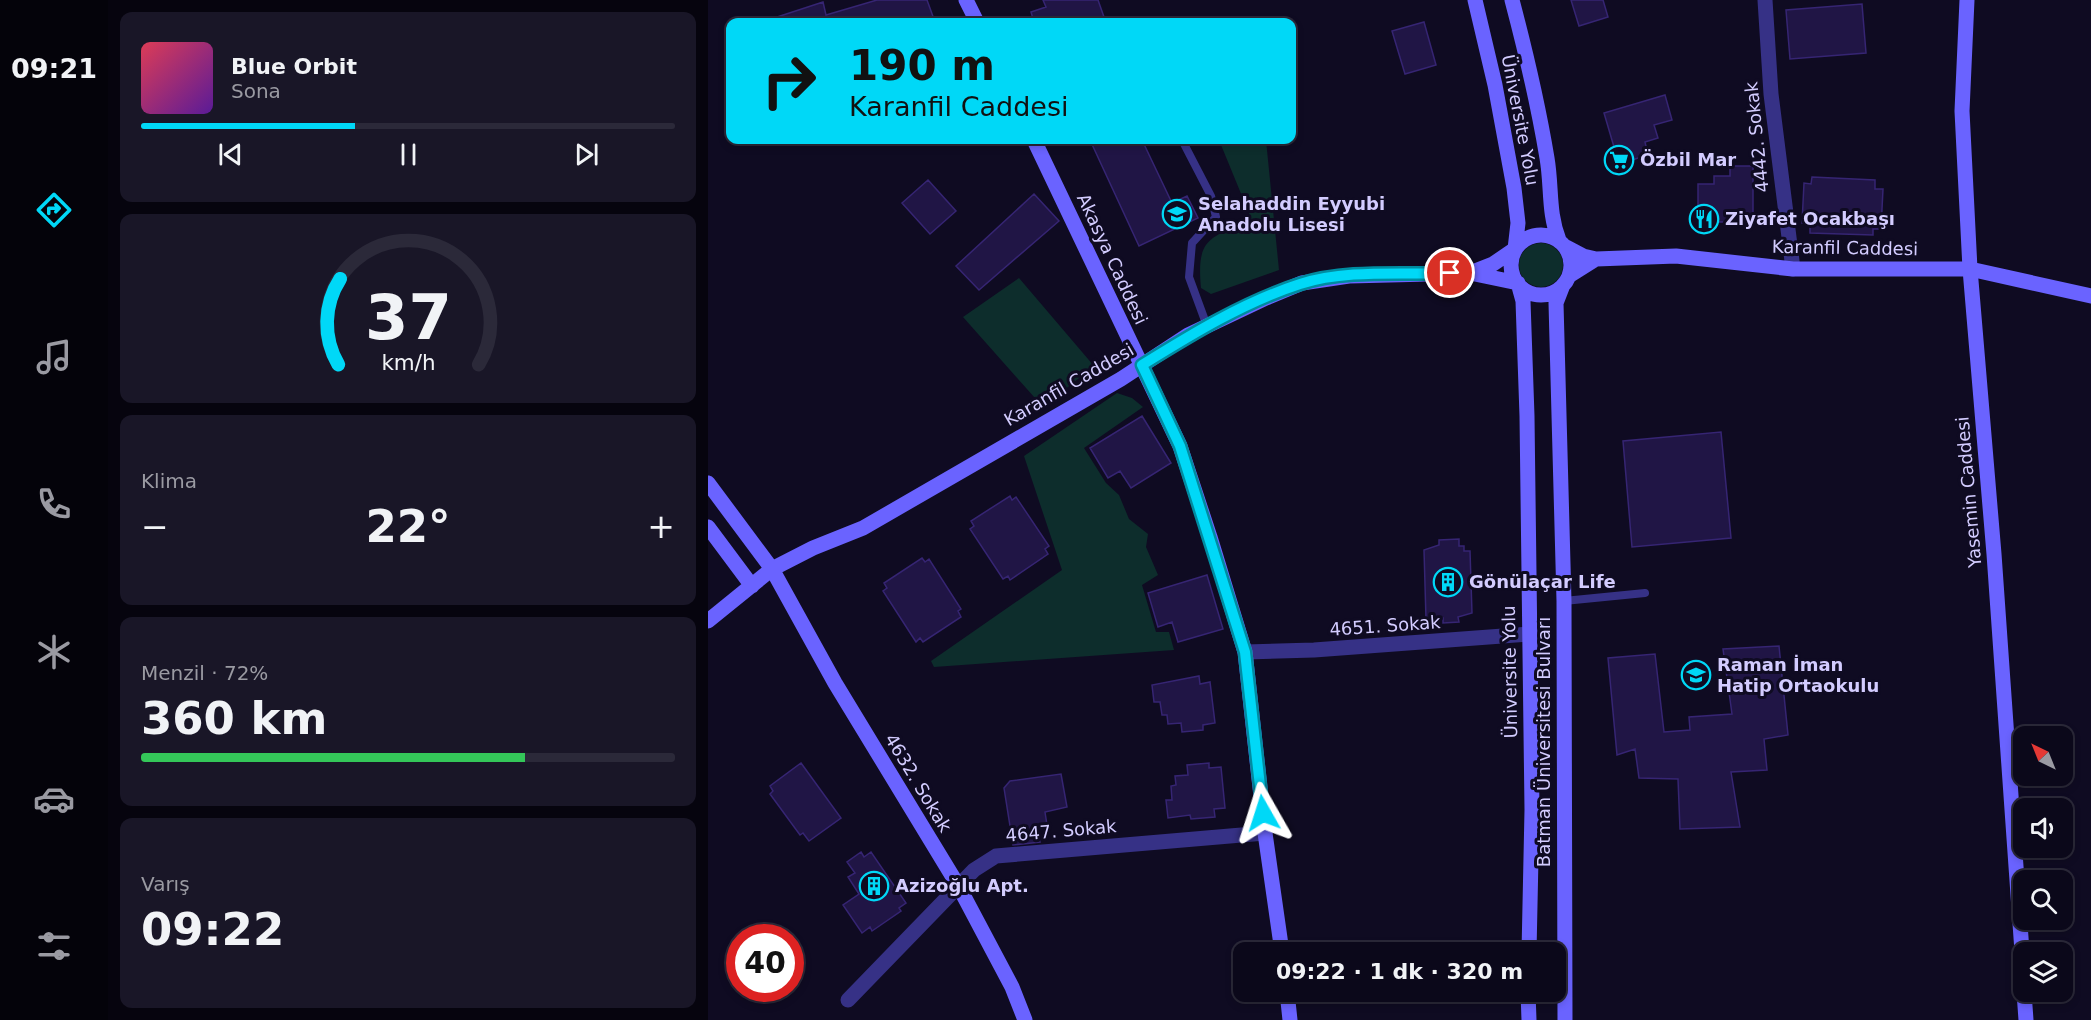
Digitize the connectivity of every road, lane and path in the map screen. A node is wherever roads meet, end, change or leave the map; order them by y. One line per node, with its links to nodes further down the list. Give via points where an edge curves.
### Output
1 (966, 0): 6 (street)
2 (1475, 0): 10 (street, Üniversite Yolu, via 1496,85 1514,188 1518,223)
3 (1512, 0): 9 (street, via 1536,90 1549,168 1551,221)
4 (1765, 0): 12 (street, 4442. Sokak, via 1770,94)
5 (1967, 0): 13 (street, Yasemin Caddesi, via 1962,111)
6 (975, 18)
7 (1036, 144): 19 (street, Akasya Caddesi)
8 (1184, 144): 18 (lane, via 1211,196 1216,217 1192,243 1189,277)
9 (1562, 244): 10 (street, via 1550,236 1530,236); 11 (street); 15 (street, via 1570,256)
10 (1515, 249): 14 (street); 16 (street, via 1511,268)
11 (1596, 259): 12 (street, Karanfil Caddesi, via 1676,256); 15 (street)
12 (1792, 269): 13 (street, Karanfil Caddesi)
13 (1970, 269): 17 (street, Karanfil Caddesi); 33 (street, Yasemin Caddesi)
14 (1470, 273): 16 (street); 18 (street, Karanfil Caddesi, via 1348,276 1302,283)
15 (1566, 281): 16 (street, via 1555,291 1536,295); 25 (street, Batman Üniversitesi Bulvarı, via 1556,303)
16 (1518, 283): 27 (street, Üniversite Yolu, via 1523,301 1527,416)
17 (2091, 296)
18 (1207, 326): 19 (street, Karanfil Caddesi)
19 (1142, 365): 22 (street, Karanfil Caddesi, via 863,528); 28 (street, Akasya Caddesi, via 1180,446)
20 (708, 483): 22 (street, 4632. Sokak)
21 (708, 527): 23 (street)
22 (772, 569): 23 (street, Karanfil Caddesi); 30 (street, 4632. Sokak, via 835,683)
23 (752, 586): 26 (street, Karanfil Caddesi)
24 (1645, 592): 25 (lane)
25 (1564, 601): 41 (street, Batman Üniversitesi Bulvarı)
26 (708, 621)
27 (1529, 634): 28 (street, 4651. Sokak); 32 (street, Üniversite Yolu)
28 (1245, 652): 29 (street, Akasya Caddesi)
29 (1265, 833): 30 (street, 4647. Sokak, via 996,856 974,870); 31 (street, Akasya Caddesi)
30 (959, 887): 34 (street, 4647. Sokak); 38 (street, 4632. Sokak, via 1012,987)
31 (1281, 942)
32 (1529, 942)
33 (2021, 942)
34 (848, 1000)
35 (1288, 1002): 39 (street)
36 (1528, 1002): 40 (street)
37 (2025, 1002): 42 (street)
38 (1025, 1020)
39 (1290, 1020)
40 (1529, 1020)
41 (1565, 1020)
42 (2026, 1020)

